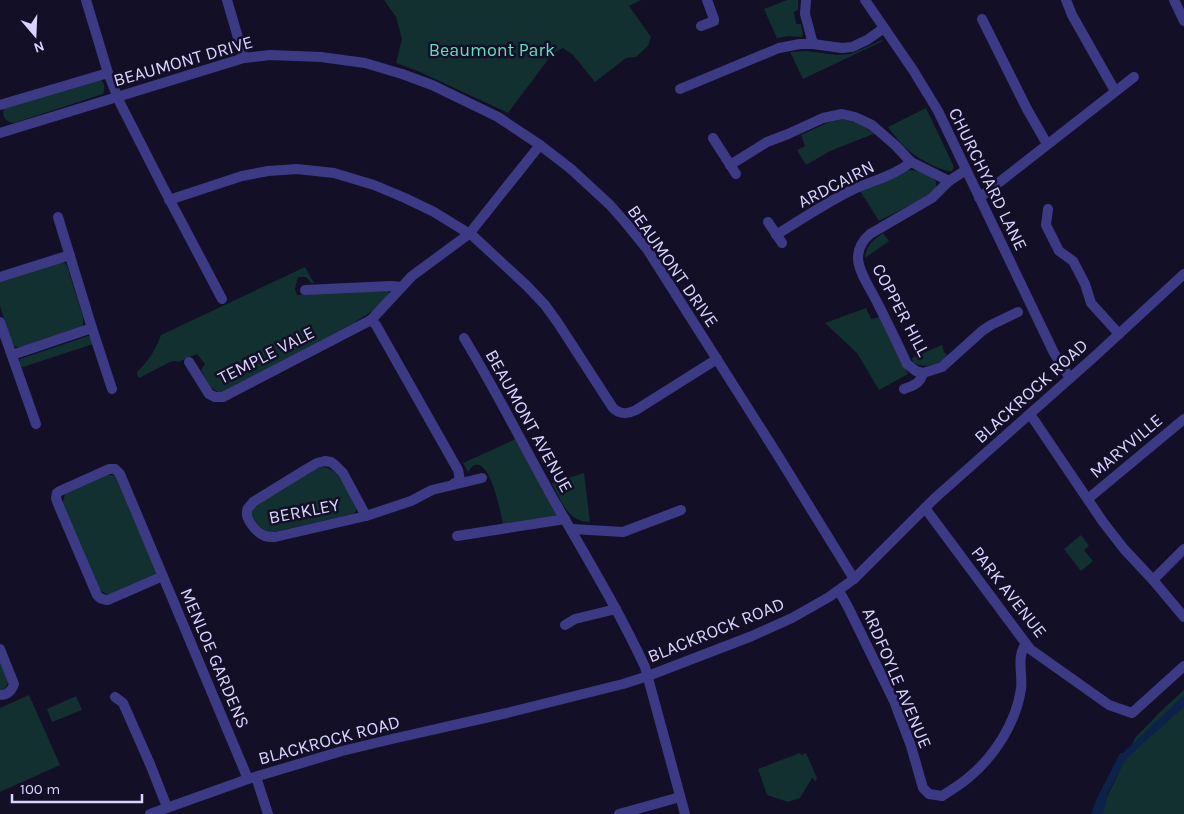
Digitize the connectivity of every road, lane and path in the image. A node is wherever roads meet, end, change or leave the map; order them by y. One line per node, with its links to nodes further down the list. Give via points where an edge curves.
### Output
1 (86, 0): 14 (street)
2 (227, 0): 13 (street)
3 (707, 0): 10 (street, via 714,22)
4 (865, 0): 11 (street, CHURCHYARD LANE)
5 (1066, 0): 17 (street)
6 (1174, 0): 9 (street)
7 (809, 2): 12 (street, via 805,14)
8 (982, 19): 22 (street)
9 (1184, 21)
10 (701, 26)
11 (884, 28): 12 (street, via 852,47); 25 (street, CHURCHYARD LANE, via 926,90)
12 (813, 44): 16 (street, via 779,48)
13 (244, 58): 18 (street, BEAUMONT DRIVE); 23 (street, BEAUMONT DRIVE, via 270,55 321,57 394,71 428,83 495,115)
14 (108, 73): 18 (street); 19 (street)
15 (1134, 77): 17 (street)
16 (680, 89)
17 (1115, 91): 22 (street)
18 (118, 96): 20 (street, BEAUMONT DRIVE); 28 (street)
19 (0, 105)
20 (1, 130)
21 (713, 138): 24 (street, via 733,170 767,142 823,118 842,114 876,128)
22 (1047, 144): 27 (street)
23 (540, 145): 32 (street, TEMPLE VALE); 46 (street, BEAUMONT DRIVE, via 590,186 625,222 651,256)
24 (911, 162): 26 (street); 31 (street, ARDCAIRN, via 892,174 849,192 779,239)
25 (966, 170): 26 (street, COPPER HILL); 27 (street, CHURCHYARD LANE)
26 (949, 181): 48 (street, COPPER HILL, via 924,204 870,234 858,254 859,267 907,364)
27 (979, 198): 49 (street, CHURCHYARD LANE, via 1054,353)
28 (169, 200): 32 (street, via 258,172 283,169 323,171 406,198); 38 (street)
29 (1048, 209): 43 (street, via 1046,225 1059,252 1073,261 1091,303)
30 (58, 217): 33 (street)
31 (768, 222)
32 (469, 234): 36 (street, TEMPLE VALE); 46 (street, via 545,305 613,408 620,413 636,410)
33 (70, 255): 35 (street); 42 (street)
34 (1184, 274): 43 (street, BLACKROCK ROAD)
35 (0, 277)
36 (402, 287): 37 (street); 40 (street, TEMPLE VALE)
37 (305, 290)
38 (222, 299)
39 (1018, 312): 48 (street, COPPER HILL, via 982,331 942,367)
40 (371, 320): 47 (street, TEMPLE VALE, via 223,397 210,394); 56 (street, via 458,470 460,480)
41 (0, 322): 45 (street)
42 (92, 328): 45 (street); 50 (street)
43 (1119, 334): 49 (street, BLACKROCK ROAD)
44 (464, 338): 61 (street, BEAUMONT AVENUE)
45 (12, 355): 54 (street)
46 (717, 359): 66 (street, BEAUMONT DRIVE)
47 (189, 362)
48 (924, 373): 51 (street, COPPER HILL, via 921,381)
49 (1070, 378): 52 (street, BLACKROCK ROAD)
50 (112, 389)
51 (904, 389)
52 (1030, 414): 57 (street, MARYVILLE); 58 (street, BLACKROCK ROAD)
53 (1184, 419): 57 (street, MARYVILLE)
54 (36, 424)
55 (482, 478): 56 (street)
56 (453, 484): 60 (street, BERKLEY)
57 (1089, 498): 67 (street, MARYVILLE, via 1124,549)
58 (926, 508): 66 (street, BLACKROCK ROAD); 73 (street, PARK AVENUE)
59 (681, 510): 62 (street, via 623,532)
60 (366, 516): 60 (street, BERKLEY, via 270,537 252,526 247,516 253,502 304,470 325,461 340,469)
61 (565, 519): 62 (street, BEAUMONT AVENUE); 63 (street, BEAUMONT AVENUE)
62 (572, 530): 70 (street, BEAUMONT AVENUE)
63 (457, 536)
64 (1184, 549): 67 (street)
65 (163, 576): 65 (street, MENLOE GARDENS, via 120,474 115,469 57,493 58,504 100,599 108,600); 79 (street, MENLOE GARDENS)
66 (854, 579): 68 (street, BLACKROCK ROAD)
67 (1153, 580): 69 (street, MARYVILLE)
68 (839, 591): 73 (street, ARDFOYLE AVENUE, via 894,701 923,788 930,794 942,796 968,778 1000,741 1016,711 1021,690 1021,654); 76 (street, BLACKROCK ROAD, via 767,630)
69 (1179, 603): 71 (street, MARYVILLE)
70 (616, 609): 72 (street, via 575,619); 76 (street, BEAUMONT AVENUE)
71 (1184, 617)
72 (565, 625)
73 (1026, 644): 75 (street, PARK AVENUE, via 1109,705 1132,712)
74 (0, 649): 77 (street, via 14,684 7,694)
75 (1184, 666)
76 (648, 676): 79 (street, BLACKROCK ROAD, via 372,743); 80 (street, BEAUMONT AVENUE)
77 (0, 695)
78 (115, 697): 81 (street, via 123,703)
79 (252, 778): 81 (street, BLACKROCK ROAD); 83 (street, MENLOE GARDENS)
80 (680, 797): 84 (street); 85 (street, BEAUMONT AVENUE)
81 (168, 808): 82 (street, BLACKROCK ROAD)
82 (150, 814)
83 (268, 814)
84 (619, 814)
85 (685, 814)

